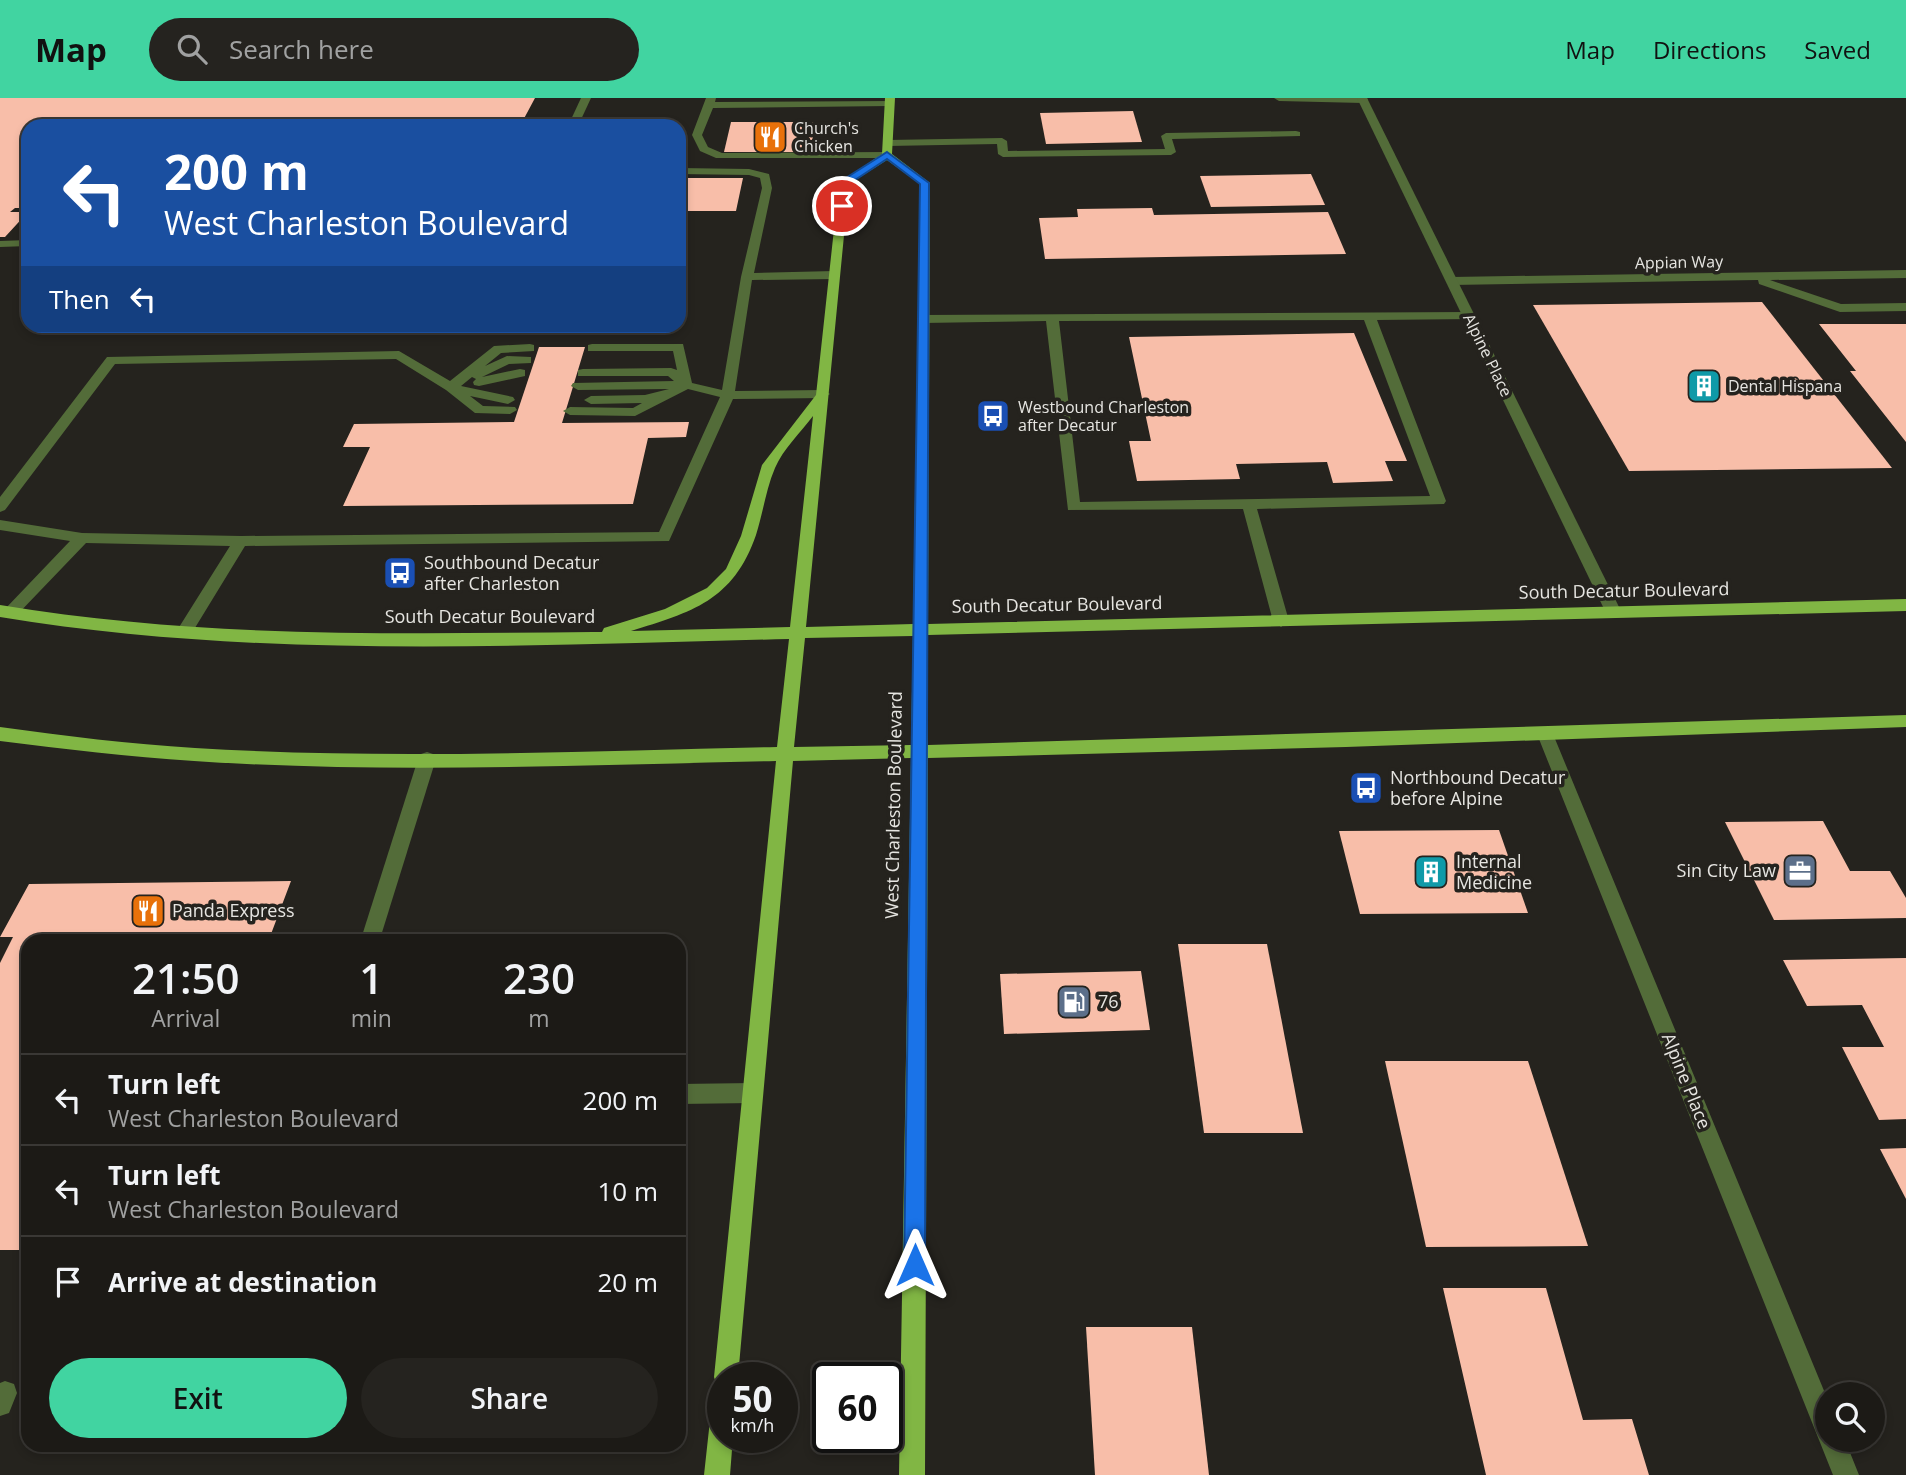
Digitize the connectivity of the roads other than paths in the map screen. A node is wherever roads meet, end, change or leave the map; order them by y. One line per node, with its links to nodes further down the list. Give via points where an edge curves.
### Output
1 (586, 98): 6 (street)
2 (1279, 98): 3 (street)
3 (1363, 99): 16 (street, Alpine Place)
4 (710, 101): 5 (street); 8 (street, via 697,135 704,149 720,156)
5 (890, 101): 8 (main road)
6 (576, 119)
7 (1297, 134): 8 (street, via 1166,136 1171,152 1003,154 1002,142)
8 (887, 149): 13 (main road, via 844,183); 21 (main road, West Charleston Boulevard, via 925,183)
9 (686, 172): 15 (street, via 765,176 767,188)
10 (21, 243): 11 (street)
11 (0, 244)
12 (1906, 274): 14 (street, Appian Way)
13 (834, 275): 15 (street); 27 (main road)
14 (1750, 276): 16 (street, Appian Way); 17 (street, via 1840,308)
15 (747, 277): 28 (street)
16 (1452, 281): 19 (street, Alpine Place)
17 (1906, 307)
18 (1369, 316): 19 (street); 20 (street); 30 (street, via 1439,501)
19 (1469, 316): 37 (street, Alpine Place)
20 (1052, 317): 21 (street); 30 (street, via 1073,507)
21 (923, 319): 39 (main road, West Charleston Boulevard)
22 (528, 354): 25 (street)
23 (520, 373): 25 (street)
24 (686, 385): 24 (street, via 635,412 574,399); 24 (street, via 671,372 587,360 679,347); 28 (street)
25 (451, 387): 26 (street); 29 (street, via 480,410); 31 (street, via 399,355 111,360)
26 (515, 387)
27 (822, 394): 28 (street); 41 (main road); 42 (main road, via 769,465 732,572 712,592 689,603)
28 (728, 395): 34 (street, via 664,537)
29 (509, 405)
30 (1249, 504): 38 (street)
31 (0, 507)
32 (0, 524): 33 (street)
33 (82, 538): 34 (street); 36 (street)
34 (241, 541): 40 (street)
35 (1906, 605): 37 (main road, South Decatur Boulevard)
36 (5, 612): 40 (main road, South Decatur Boulevard)
37 (1614, 613): 38 (main road, South Decatur Boulevard)
38 (1281, 621): 39 (main road, South Decatur Boulevard)
39 (921, 630): 41 (main road, South Decatur Boulevard); 46 (main road, West Charleston Boulevard)
40 (184, 632): 42 (main road, South Decatur Boulevard, via 318,639)
41 (798, 633): 42 (main road, South Decatur Boulevard); 47 (main road)
42 (593, 638)
43 (1906, 721): 45 (main road)
44 (0, 734): 48 (main road, via 197,757)
45 (1545, 734): 46 (main road); 53 (street, Alpine Place)
46 (919, 752): 47 (main road); 57 (main road, West Charleston Boulevard)
47 (785, 754): 48 (main road); 50 (main road)
48 (427, 759): 49 (street)
49 (372, 934)
50 (753, 1093): 51 (street); 52 (main road)
51 (686, 1094)
52 (727, 1362)
53 (1815, 1398)
54 (1837, 1452): 58 (street)
55 (719, 1453): 56 (main road)
56 (717, 1475)
57 (912, 1475)
58 (1846, 1475)

